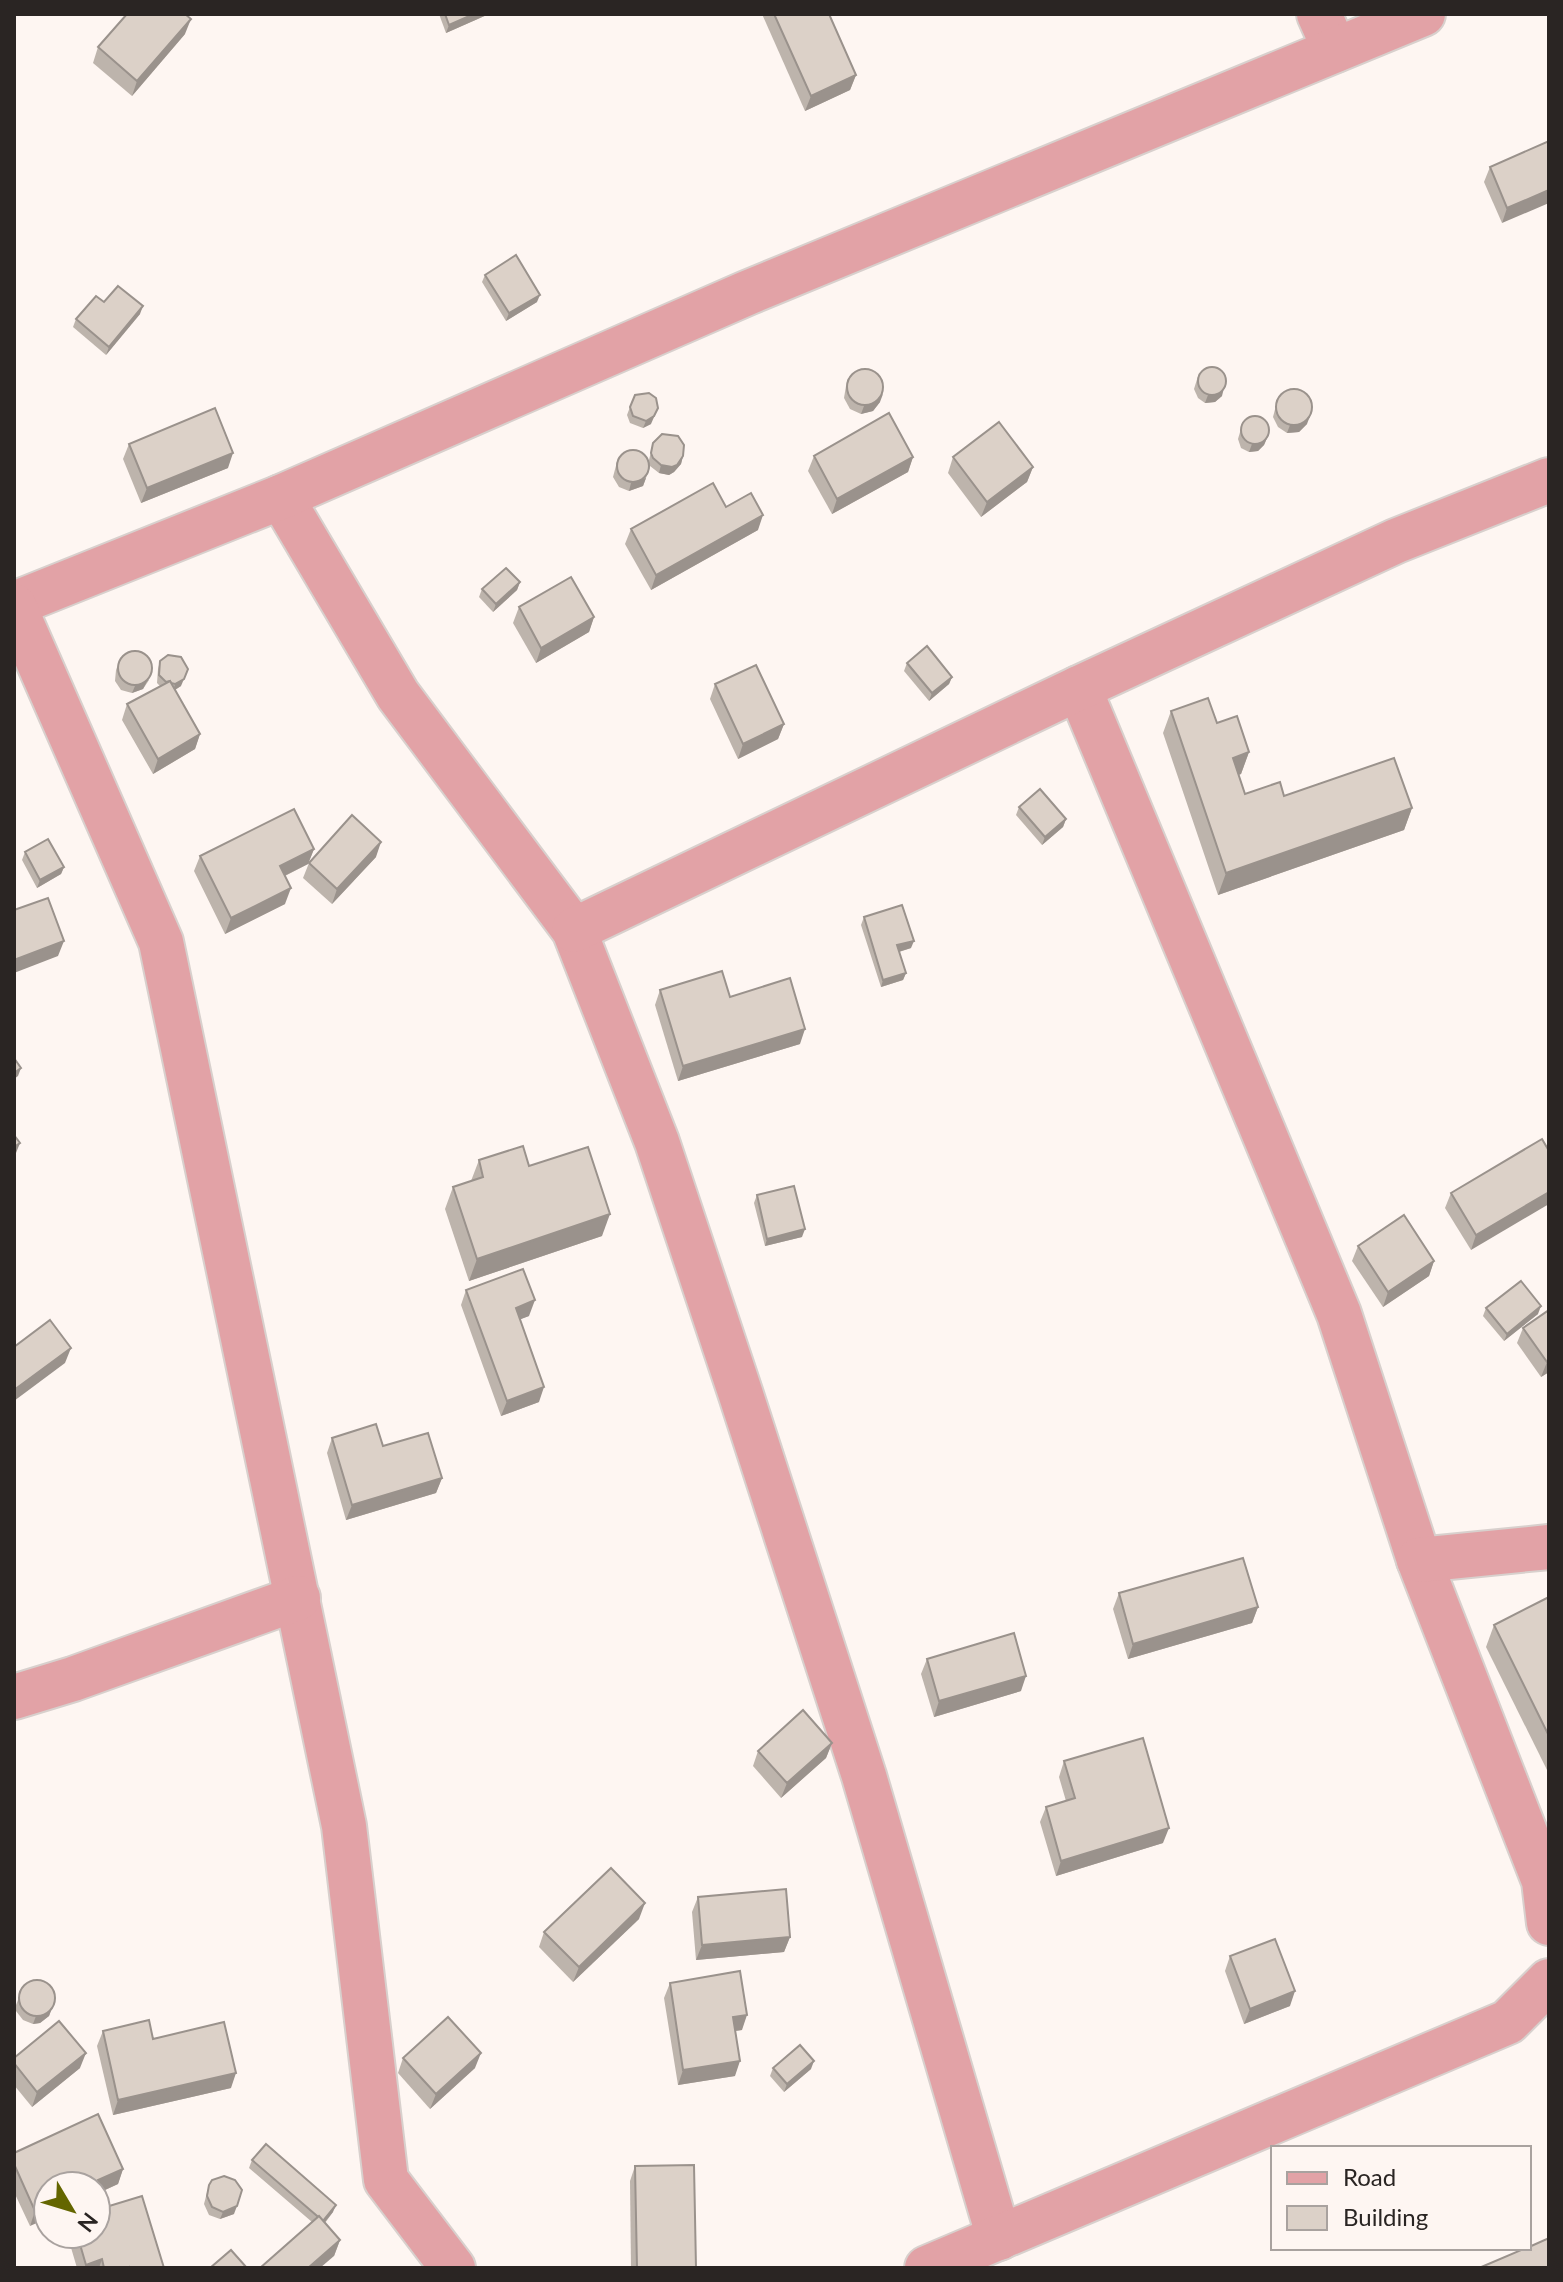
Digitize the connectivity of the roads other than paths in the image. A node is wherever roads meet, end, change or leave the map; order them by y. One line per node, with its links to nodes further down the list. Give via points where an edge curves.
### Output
1 (1423, 14): 2 (street)
2 (1327, 32): 4 (street)
3 (1549, 480): 6 (street, via 1396,541)
4 (281, 497): 5 (street); 7 (street, via 398,695)
5 (14, 605): 10 (street, via 161,942)
6 (1079, 688): 7 (street); 9 (street, via 1339,1314)
7 (574, 930): 14 (street, via 657,1142 741,1395 864,1776)
8 (1549, 1547): 9 (street)
9 (1419, 1560): 12 (street, via 1544,1881)
10 (298, 1598): 11 (street); 15 (street, via 344,1826 386,2180)
11 (14, 1697)
12 (1549, 1923)
13 (1549, 1981): 14 (street, via 1508,2022)
14 (999, 2238): 16 (street)
15 (453, 2268)
16 (927, 2268)

